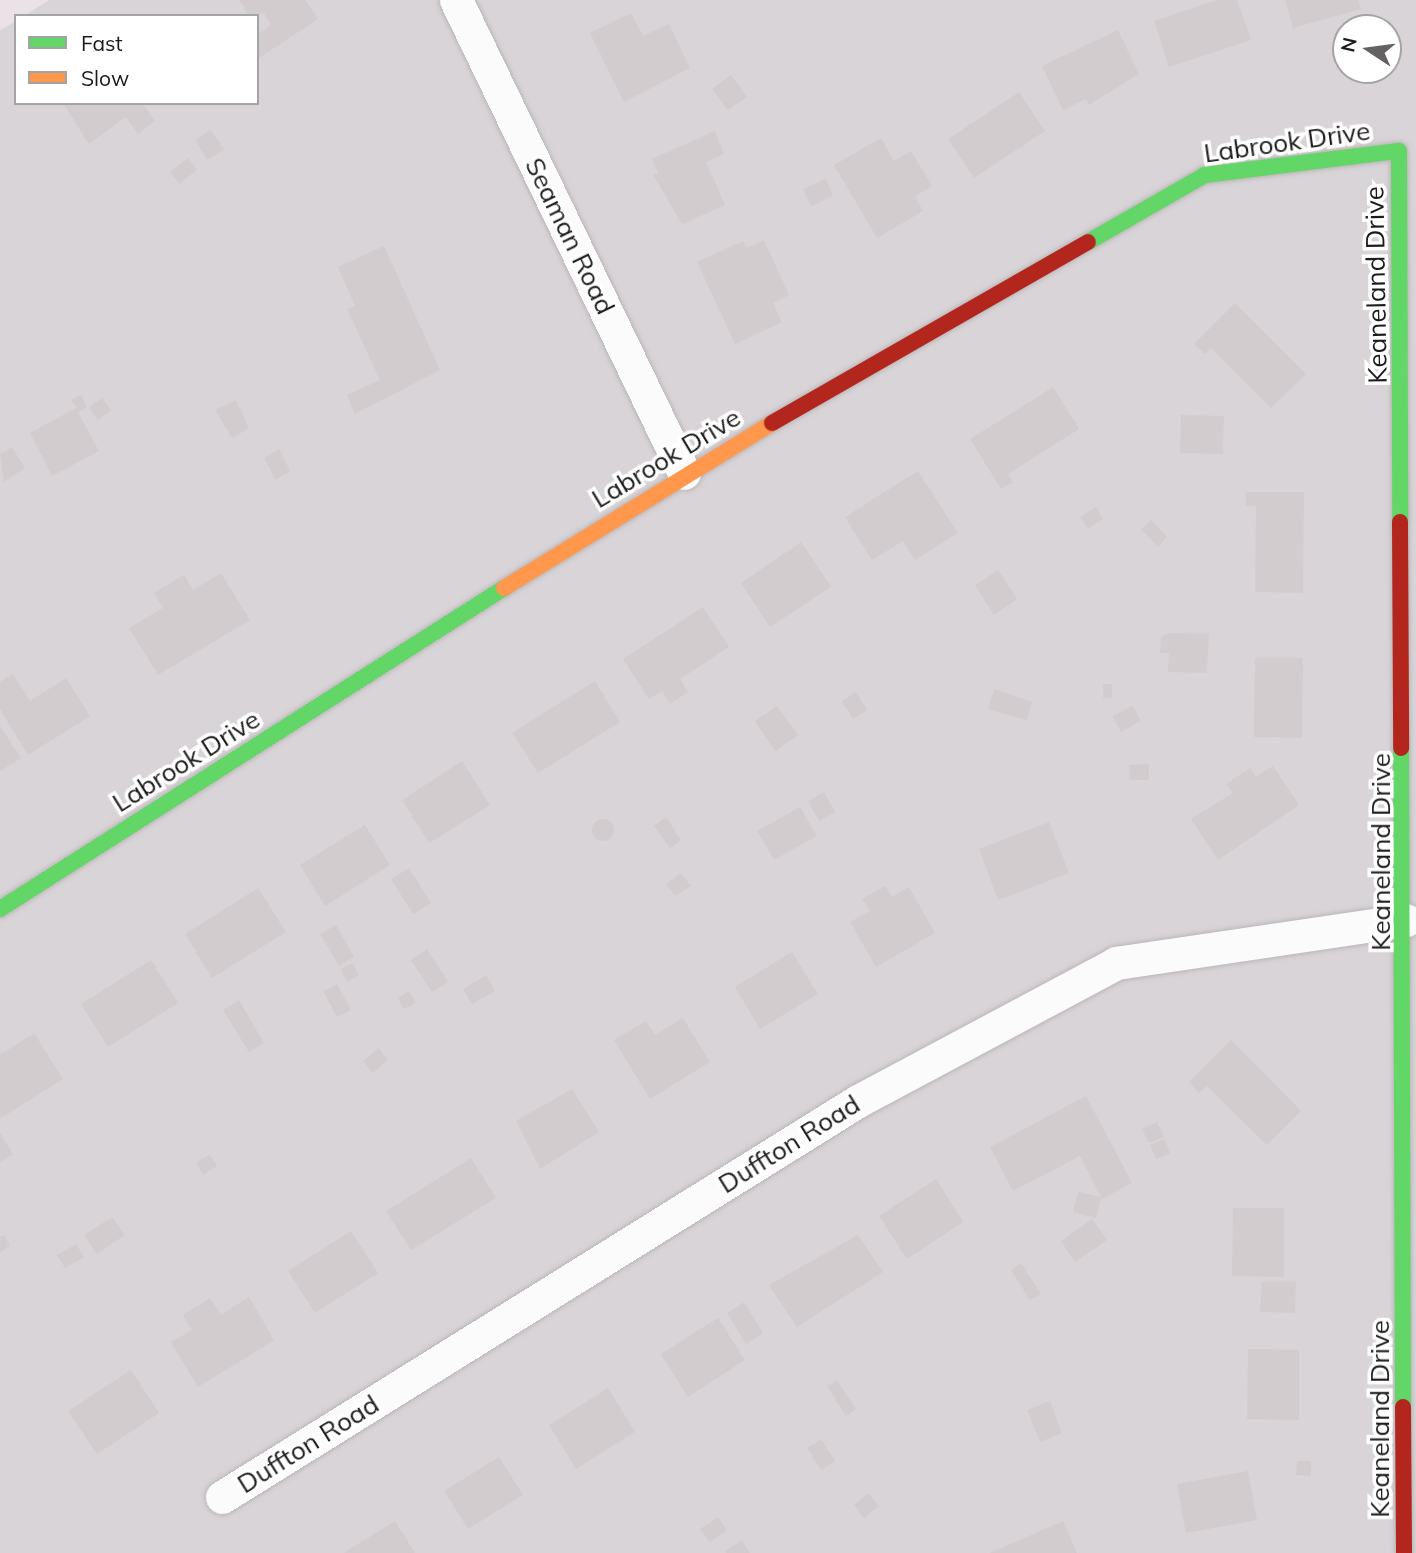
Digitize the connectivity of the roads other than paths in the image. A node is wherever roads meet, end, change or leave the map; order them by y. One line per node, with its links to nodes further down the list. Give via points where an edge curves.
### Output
1 (456, 0): 3 (street, Seaman Road)
2 (1399, 151): 3 (street, Labrook Drive, via 1205,175); 5 (street, Keaneland Drive)
3 (684, 473): 4 (street, Labrook Drive)
4 (0, 909)
5 (1406, 920): 6 (street, Duffton Road, via 1116,963 858,1101); 7 (street, Keaneland Drive)
6 (222, 1497)
7 (1404, 1553)

